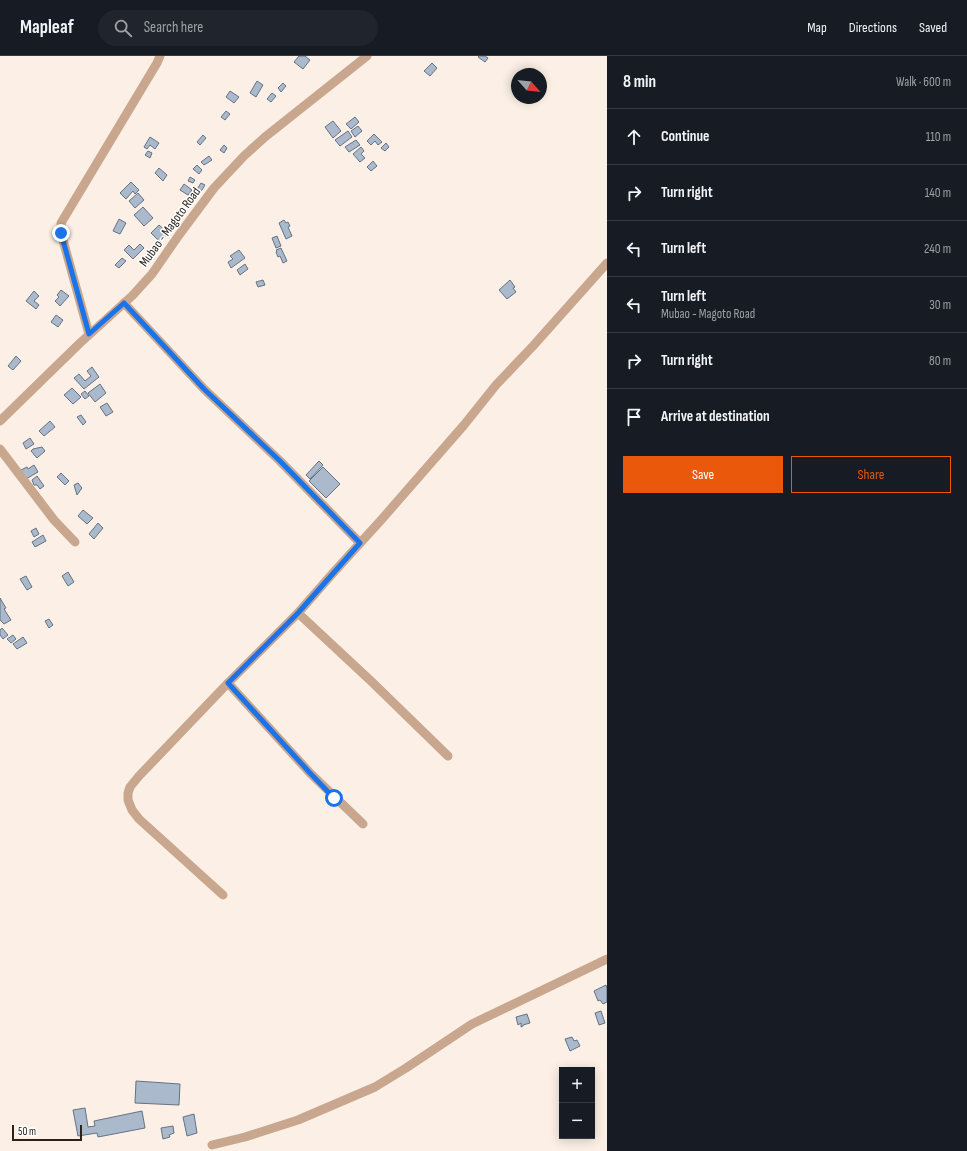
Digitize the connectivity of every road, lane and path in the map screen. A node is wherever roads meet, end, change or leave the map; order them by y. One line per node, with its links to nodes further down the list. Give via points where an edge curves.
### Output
1 (160, 56): 5 (street, via 60,222)
2 (367, 56): 4 (street, Mubao - Magoto Road, via 265,136 240,160 214,188 152,274)
3 (607, 263): 9 (street, via 496,385)
4 (124, 303): 5 (street, Mubao - Magoto Road); 9 (street, via 204,389 280,461)
5 (89, 334): 6 (street, Mubao - Magoto Road)
6 (0, 421)
7 (0, 449): 8 (street, via 54,520)
8 (75, 542)
9 (360, 543): 10 (street)
10 (298, 613): 11 (street); 12 (street)
11 (228, 683): 13 (street, via 310,773); 14 (street, via 139,776 128,793 132,810 139,819)
12 (448, 756)
13 (363, 824)
14 (223, 895)
15 (607, 959): 16 (street, via 472,1024 375,1087 298,1120 246,1138)
16 (212, 1144)

